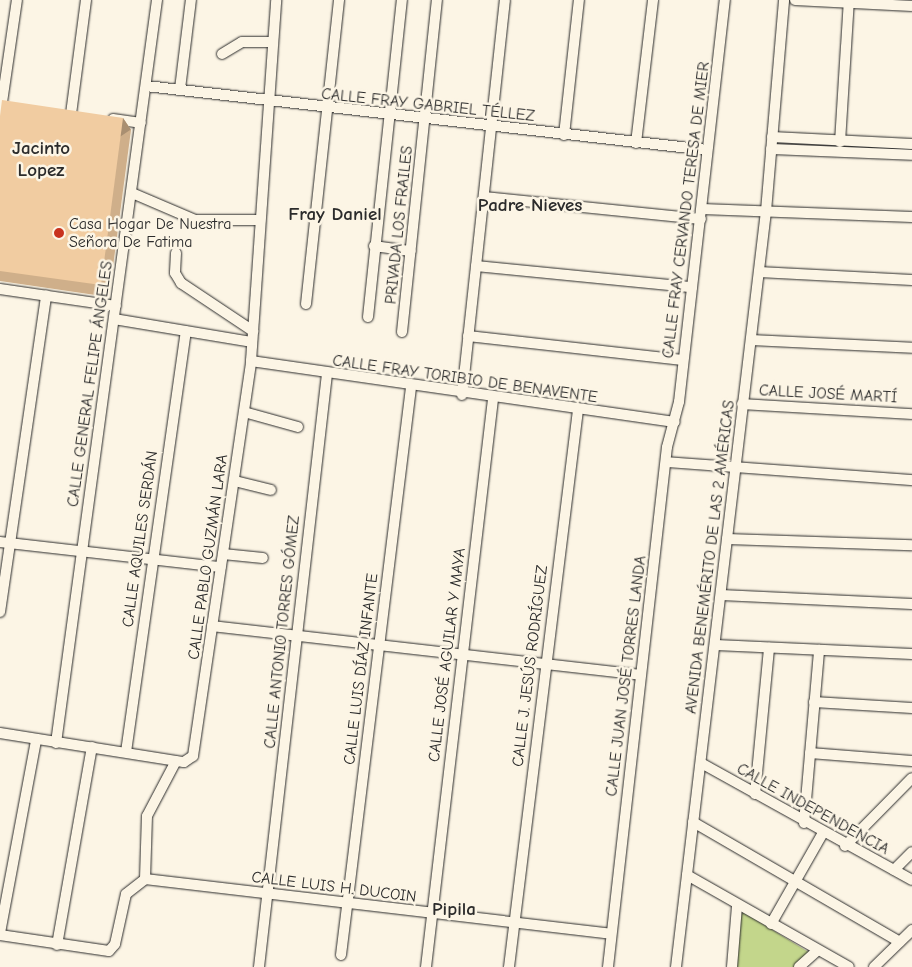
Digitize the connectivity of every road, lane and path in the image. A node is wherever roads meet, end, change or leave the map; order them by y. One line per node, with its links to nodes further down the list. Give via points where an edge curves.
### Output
1 (16, 0): 22 (street)
2 (86, 0): 24 (street)
3 (157, 0): 19 (street, CALLE GENERAL FELIPE ÁNGELES)
4 (191, 0): 20 (street)
5 (276, 0): 17 (street)
6 (339, 0): 23 (street)
7 (402, 0): 26 (street)
8 (437, 0): 28 (street, PRIVADA LOS FRAILES)
9 (505, 0): 30 (street)
10 (579, 0): 31 (street)
11 (653, 0): 33 (street)
12 (726, 0): 36 (street, CALLE FRAY CERVANDO TERESA DE MIER)
13 (784, 0): 32 (street, AVENIDA BENEMÉRITO DE LAS 2 AMÉRICAS)
14 (796, 0): 15 (street)
15 (849, 2): 16 (street); 34 (street)
16 (912, 6)
17 (271, 42): 18 (street, via 242,42); 21 (street)
18 (222, 54)
19 (146, 86): 20 (street, CALLE FRAY GABRIEL TÉLLEZ); 29 (street, CALLE GENERAL FELIPE ÁNGELES)
20 (180, 89): 21 (street, CALLE FRAY GABRIEL TÉLLEZ)
21 (268, 102): 23 (street, CALLE FRAY GABRIEL TÉLLEZ); 44 (street)
22 (4, 105): 25 (street)
23 (329, 109): 26 (street, CALLE FRAY GABRIEL TÉLLEZ); 54 (street)
24 (71, 114)
25 (0, 116)
26 (390, 116): 28 (street, CALLE FRAY GABRIEL TÉLLEZ); 45 (street)
27 (97, 117): 29 (street)
28 (425, 120): 30 (street, CALLE FRAY GABRIEL TÉLLEZ); 46 (street, PRIVADA LOS FRAILES)
29 (141, 123): 39 (street, CALLE GENERAL FELIPE ÁNGELES)
30 (491, 128): 31 (street, CALLE FRAY GABRIEL TÉLLEZ); 40 (street)
31 (564, 135): 33 (street, CALLE FRAY GABRIEL TÉLLEZ)
32 (772, 137): 34 (street); 37 (street, AVENIDA BENEMÉRITO DE LAS 2 AMÉRICAS)
33 (636, 142): 36 (street, CALLE FRAY GABRIEL TÉLLEZ)
34 (840, 142): 35 (street)
35 (912, 144)
36 (707, 150): 42 (street, CALLE FRAY CERVANDO TERESA DE MIER)
37 (771, 150): 38 (street); 41 (street, AVENIDA BENEMÉRITO DE LAS 2 AMÉRICAS)
38 (912, 155)
39 (132, 193): 44 (street, via 195,220); 55 (street, CALLE GENERAL FELIPE ÁNGELES)
40 (484, 196): 42 (street); 48 (street)
41 (766, 211): 42 (street); 43 (street); 49 (street, AVENIDA BENEMÉRITO DE LAS 2 AMÉRICAS)
42 (701, 214): 51 (street, CALLE FRAY CERVANDO TERESA DE MIER)
43 (912, 217)
44 (257, 220): 59 (street)
45 (374, 246): 46 (street); 56 (street)
46 (411, 251): 60 (street, PRIVADA LOS FRAILES)
47 (176, 253): 59 (street, via 175,273 181,283)
48 (476, 266): 51 (street); 61 (street)
49 (759, 272): 50 (street); 62 (street, AVENIDA BENEMÉRITO DE LAS 2 AMÉRICAS)
50 (912, 280)
51 (692, 288): 65 (street, CALLE FRAY CERVANDO TERESA DE MIER)
52 (0, 289): 53 (street)
53 (46, 296): 55 (street); 84 (street)
54 (306, 304)
55 (116, 306): 57 (street, CALLE GENERAL FELIPE ÁNGELES)
56 (368, 317)
57 (114, 319): 58 (street); 86 (street, CALLE GENERAL FELIPE ÁNGELES)
58 (186, 331): 63 (street); 89 (street, CALLE AQUILES SERDÁN)
59 (253, 331): 63 (street)
60 (402, 332)
61 (468, 336): 65 (street); 69 (street)
62 (750, 340): 64 (street); 71 (street, AVENIDA BENEMÉRITO DE LAS 2 AMÉRICAS)
63 (251, 342): 66 (street, CALLE PABLO GUZMÁN LARA)
64 (912, 348)
65 (683, 360): 75 (street, CALLE FRAY CERVANDO TERESA DE MIER)
66 (251, 361): 67 (street, CALLE FRAY TORIBIO DE BENAVENTE); 73 (street, CALLE PABLO GUZMÁN LARA)
67 (326, 374): 68 (street, CALLE FRAY TORIBIO DE BENAVENTE); 95 (street, CALLE ANTONIO TORRES GÓMEZ)
68 (411, 387): 69 (street, CALLE FRAY TORIBIO DE BENAVENTE); 96 (street, CALLE LUIS DÍAZ INFANTE)
69 (462, 395): 70 (street, CALLE FRAY TORIBIO DE BENAVENTE)
70 (493, 399): 72 (street, CALLE FRAY TORIBIO DE BENAVENTE); 100 (street, CALLE JOSÉ AGUILAR Y MAYA)
71 (742, 404): 74 (street, CALLE JOSÉ MARTÍ); 78 (street, AVENIDA BENEMÉRITO DE LAS 2 AMÉRICAS)
72 (578, 410): 75 (street, CALLE FRAY TORIBIO DE BENAVENTE); 102 (street, CALLE J. JESÚS RODRÍGUEZ)
73 (244, 412): 76 (street); 80 (street, CALLE PABLO GUZMÁN LARA)
74 (912, 414)
75 (675, 422): 77 (street, CALLE JUAN JOSÉ TORRES LANDA)
76 (298, 426)
77 (666, 462): 78 (street); 103 (street, CALLE JUAN JOSÉ TORRES LANDA)
78 (735, 469): 79 (street); 82 (street, AVENIDA BENEMÉRITO DE LAS 2 AMÉRICAS)
79 (912, 480)
80 (234, 481): 81 (street); 87 (street, CALLE PABLO GUZMÁN LARA)
81 (271, 490)
82 (728, 538): 85 (street); 91 (street, AVENIDA BENEMÉRITO DE LAS 2 AMÉRICAS)
83 (0, 542): 84 (street)
84 (13, 544): 86 (street); 93 (street)
85 (912, 545)
86 (82, 553): 89 (street); 108 (street, CALLE GENERAL FELIPE ÁNGELES)
87 (223, 554): 88 (street); 90 (street, CALLE PABLO GUZMÁN LARA)
88 (263, 558)
89 (152, 560): 90 (street); 110 (street, CALLE AQUILES SERDÁN)
90 (221, 567): 94 (street, CALLE PABLO GUZMÁN LARA)
91 (721, 595): 92 (street); 97 (street, AVENIDA BENEMÉRITO DE LAS 2 AMÉRICAS)
92 (912, 604)
93 (0, 612)
94 (212, 626): 95 (street); 112 (street, CALLE PABLO GUZMÁN LARA, via 193,756)
95 (297, 636): 96 (street); 127 (street, CALLE ANTONIO TORRES GÓMEZ)
96 (378, 645): 100 (street); 128 (street, CALLE LUIS DÍAZ INFANTE)
97 (716, 645): 98 (street); 114 (street, AVENIDA BENEMÉRITO DE LAS 2 AMÉRICAS)
98 (770, 648): 99 (street); 116 (street)
99 (819, 650): 101 (street); 104 (street)
100 (463, 653): 102 (street); 130 (street, CALLE JOSÉ AGUILAR Y MAYA)
101 (912, 654)
102 (544, 664): 103 (street); 132 (street, CALLE J. JESÚS RODRÍGUEZ)
103 (640, 675): 135 (street, CALLE JUAN JOSÉ TORRES LANDA)
104 (814, 702): 105 (street); 111 (street)
105 (912, 708)
106 (0, 733): 107 (street)
107 (36, 741): 108 (street); 134 (street)
108 (56, 743): 109 (street)
109 (92, 747): 110 (street); 137 (street)
110 (126, 752): 112 (street)
111 (810, 753): 113 (street); 118 (street)
112 (176, 761): 124 (street, via 148,816)
113 (912, 761)
114 (701, 763): 116 (street, CALLE INDEPENDENCIA); 117 (street, AVENIDA BENEMÉRITO DE LAS 2 AMÉRICAS)
115 (912, 778): 120 (street)
116 (755, 794): 118 (street, CALLE INDEPENDENCIA)
117 (693, 822): 123 (street, AVENIDA BENEMÉRITO DE LAS 2 AMÉRICAS); 125 (street)
118 (804, 823): 119 (street, CALLE INDEPENDENCIA)
119 (822, 833): 120 (street, CALLE INDEPENDENCIA); 125 (street)
120 (845, 846): 122 (street, CALLE INDEPENDENCIA)
121 (912, 852): 122 (street)
122 (894, 870): 126 (street, CALLE INDEPENDENCIA)
123 (686, 875): 129 (street); 144 (street, AVENIDA BENEMÉRITO DE LAS 2 AMÉRICAS)
124 (145, 879): 127 (street, CALLE LUIS H. DUCOIN); 137 (street, via 130,887 122,900 115,944 103,953)
125 (797, 879): 131 (street); 136 (street)
126 (912, 880)
127 (268, 894): 128 (street, CALLE LUIS H. DUCOIN); 140 (street, CALLE ANTONIO TORRES GÓMEZ)
128 (348, 905): 130 (street, CALLE LUIS H. DUCOIN); 139 (street, CALLE LUIS DÍAZ INFANTE)
129 (737, 906): 131 (street); 145 (street)
130 (432, 914): 132 (street, CALLE LUIS H. DUCOIN); 141 (street, CALLE JOSÉ AGUILAR Y MAYA)
131 (771, 924): 138 (street)
132 (515, 925): 135 (street, CALLE LUIS H. DUCOIN); 142 (street, CALLE J. JESÚS RODRÍGUEZ)
133 (912, 930): 136 (street)
134 (0, 934): 137 (street)
135 (612, 934): 143 (street, CALLE JUAN JOSÉ TORRES LANDA)
136 (900, 942): 148 (street)
137 (57, 945)
138 (816, 951): 146 (street); 147 (street)
139 (341, 955)
140 (260, 967)
141 (426, 967)
142 (509, 967)
143 (608, 967)
144 (676, 967)
145 (732, 967)
146 (799, 967)
147 (849, 967)
148 (874, 967)

